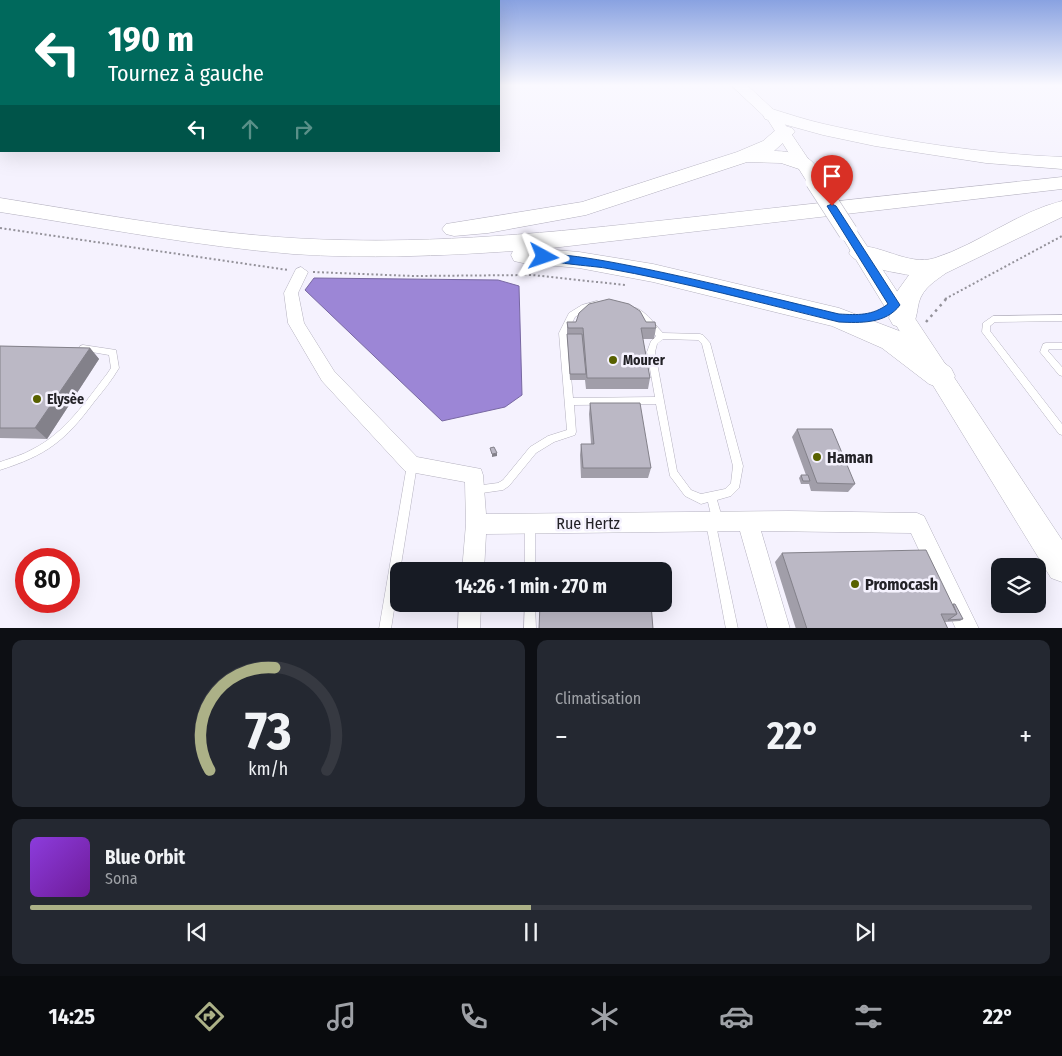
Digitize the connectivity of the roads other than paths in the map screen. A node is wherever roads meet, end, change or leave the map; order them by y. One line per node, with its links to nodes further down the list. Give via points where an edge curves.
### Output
1 (771, 115): 2 (main road)
2 (782, 129): 3 (highway); 3 (highway, via 806,136); 4 (highway, via 770,146); 6 (main road)
3 (836, 133): 5 (highway, via 982,157)
4 (744, 156): 6 (highway, via 784,157); 12 (highway, via 586,208 488,226)
5 (1062, 163)
6 (810, 173): 13 (main road, bridge)
7 (1062, 174): 12 (highway, via 530,232)
8 (1062, 183): 12 (highway, via 533,242 449,248)
9 (0, 195): 12 (highway)
10 (0, 205): 12 (highway, via 219,238)
11 (1062, 208): 14 (highway)
12 (338, 243): 18 (highway, via 388,254 509,254 579,260 653,273)
13 (861, 253): 14 (highway, via 889,263); 20 (main road)
14 (937, 266): 20 (highway, via 912,285 904,301)
15 (301, 272): 29 (street, via 291,293 296,323 328,376)
16 (608, 304): 27 (lane, via 585,307 572,315 566,324 563,333)
17 (621, 305): 21 (lane, via 640,313)
18 (839, 318): 20 (highway, via 882,315); 25 (highway, via 892,340)
19 (1062, 318): 28 (lane, via 993,319 986,325 986,332)
20 (905, 321): 25 (main road)
21 (661, 336): 26 (lane, via 654,342 651,352); 32 (lane, via 700,337 706,343 738,466 736,485 728,494)
22 (1062, 346): 24 (lane, via 1046,346 1044,352)
23 (77, 348): 30 (lane, via 113,352 115,368 54,443 37,454)
24 (1062, 373)
25 (940, 376): 39 (main road)
26 (660, 400): 27 (lane); 32 (lane, via 673,473 688,493 701,499)
27 (569, 402): 31 (lane, via 572,432 533,450 506,483)
28 (1062, 431)
29 (412, 465): 31 (street, via 474,475); 42 (lane)
30 (0, 466)
31 (475, 490): 35 (street)
32 (712, 498): 34 (lane)
33 (748, 522): 34 (street, Rue Hertz); 46 (street); 47 (street, Rue Hertz, via 917,523)
34 (715, 523): 36 (street, Rue Hertz); 45 (lane)
35 (476, 524): 36 (street, Rue Hertz); 37 (street)
36 (530, 524): 38 (lane)
37 (473, 562)
38 (530, 562)
39 (1062, 567)
40 (469, 612): 43 (street)
41 (530, 612): 44 (lane)
42 (385, 628)
43 (468, 628)
44 (530, 628)
45 (732, 628)
46 (779, 628)
47 (968, 628)

